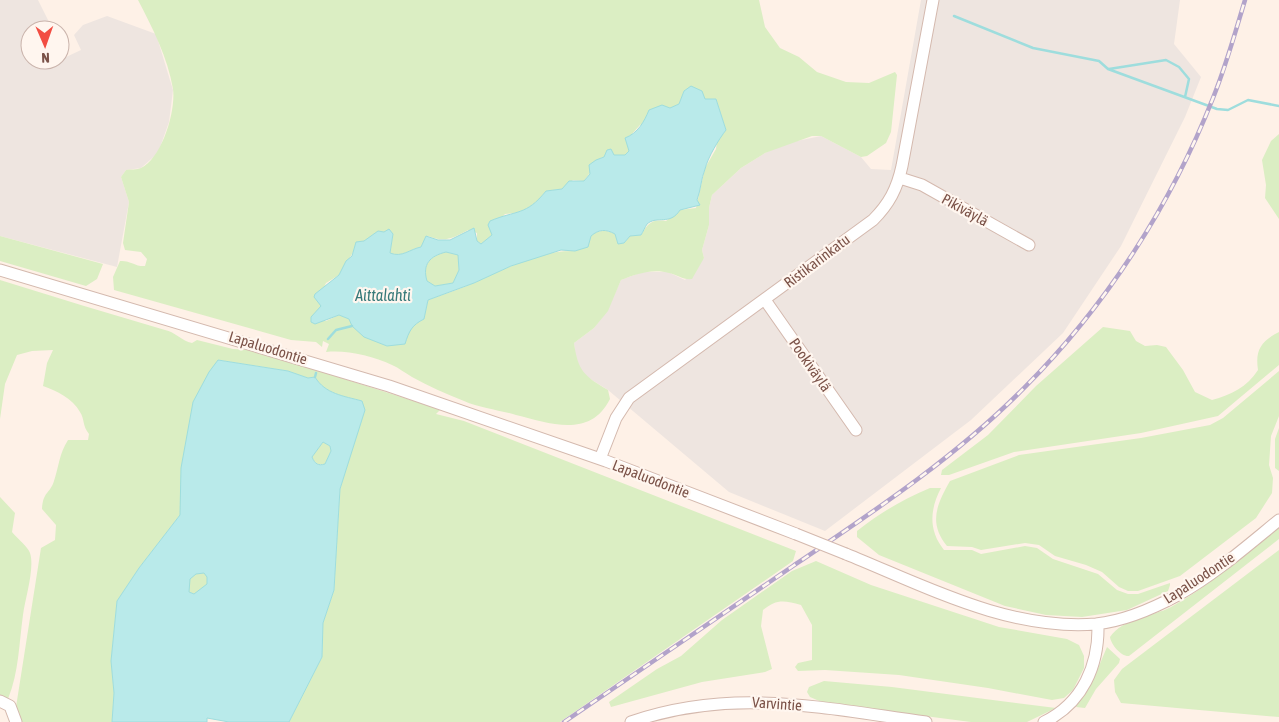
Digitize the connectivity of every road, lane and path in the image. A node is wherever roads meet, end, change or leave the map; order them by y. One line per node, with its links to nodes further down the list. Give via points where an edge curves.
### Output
1 (933, 0): 2 (street, Ristikarinkatu)
2 (900, 178): 3 (street, Pikiväylä, via 922,186); 5 (street, Ristikarinkatu, via 888,203 872,220)
3 (1029, 245)
4 (0, 270): 7 (street, Lapaluodontie, via 351,374)
5 (765, 300): 6 (street, Pookiväylä); 7 (street, Ristikarinkatu, via 629,398 616,418)
6 (856, 430)
7 (600, 459): 9 (street, Lapaluodontie, bridge, via 964,601 1043,623)
8 (1279, 520): 9 (street, Lapaluodontie, via 1179,594 1138,613)
9 (1098, 624): 15 (street, via 1097,651 1086,682 1068,706)
10 (0, 701): 12 (street, via 10,706)
11 (649, 719): 13 (street, Varvintie); 14 (street, Varvintie, via 686,706 739,701 796,704)
12 (16, 722)
13 (631, 722)
14 (926, 722)
15 (1044, 722)

